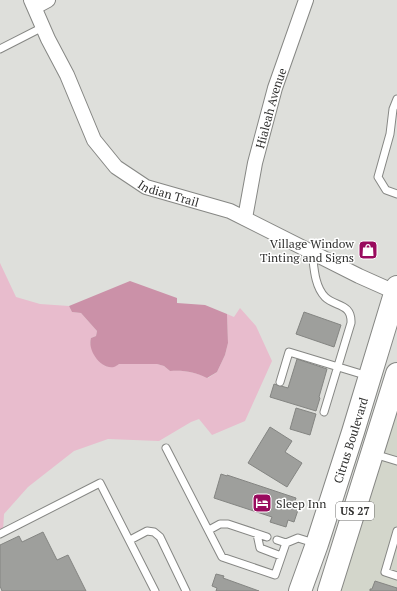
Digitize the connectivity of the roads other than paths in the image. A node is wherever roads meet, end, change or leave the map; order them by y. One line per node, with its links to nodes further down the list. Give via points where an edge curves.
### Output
1 (48, 0): 3 (street)
2 (306, 0): 8 (street, Hialeah Avenue, via 276,88 255,163)
3 (33, 4): 4 (street, Indian Trail)
4 (43, 27): 5 (lane); 8 (street, Indian Trail, via 67,75 94,140 116,167 146,187 230,210)
5 (0, 49)
6 (397, 99): 7 (lane, via 378,177 386,190)
7 (397, 194)
8 (244, 218): 9 (street, Indian Trail)
9 (312, 252): 10 (street, Indian Trail); 12 (lane, via 320,290 325,297 349,312 351,318)
10 (396, 291): 14 (highway, Citrus Boulevard / US 27)
11 (397, 335): 17 (highway, via 383,385)
12 (338, 367): 14 (lane); 15 (lane, via 289,352); 16 (lane)
13 (397, 374): 17 (highway, Citrus Boulevard / US 27)
14 (370, 376): 29 (highway, Citrus Boulevard / US 27)
15 (280, 382)
16 (324, 412)
17 (380, 430): 19 (highway, Citrus Boulevard / US 27)
18 (166, 448): 21 (lane)
19 (373, 454): 20 (lane); 35 (highway, Citrus Boulevard / US 27)
20 (397, 461)
21 (209, 530): 24 (lane, via 220,524 228,524); 30 (lane, via 222,556 275,575)
22 (397, 531): 31 (lane, via 385,572)
23 (0, 534): 26 (lane, via 100,482)
24 (257, 534): 25 (lane); 30 (lane, via 260,548)
25 (267, 537)
26 (130, 540): 32 (lane); 33 (lane, via 147,531 154,532 160,537)
27 (277, 540): 28 (lane)
28 (286, 543): 29 (lane, via 298,538); 30 (lane)
29 (317, 544): 34 (highway, Citrus Boulevard / US 27)
30 (281, 556)
31 (397, 576)
32 (156, 591)
33 (186, 591)
34 (300, 591)
35 (329, 591)

